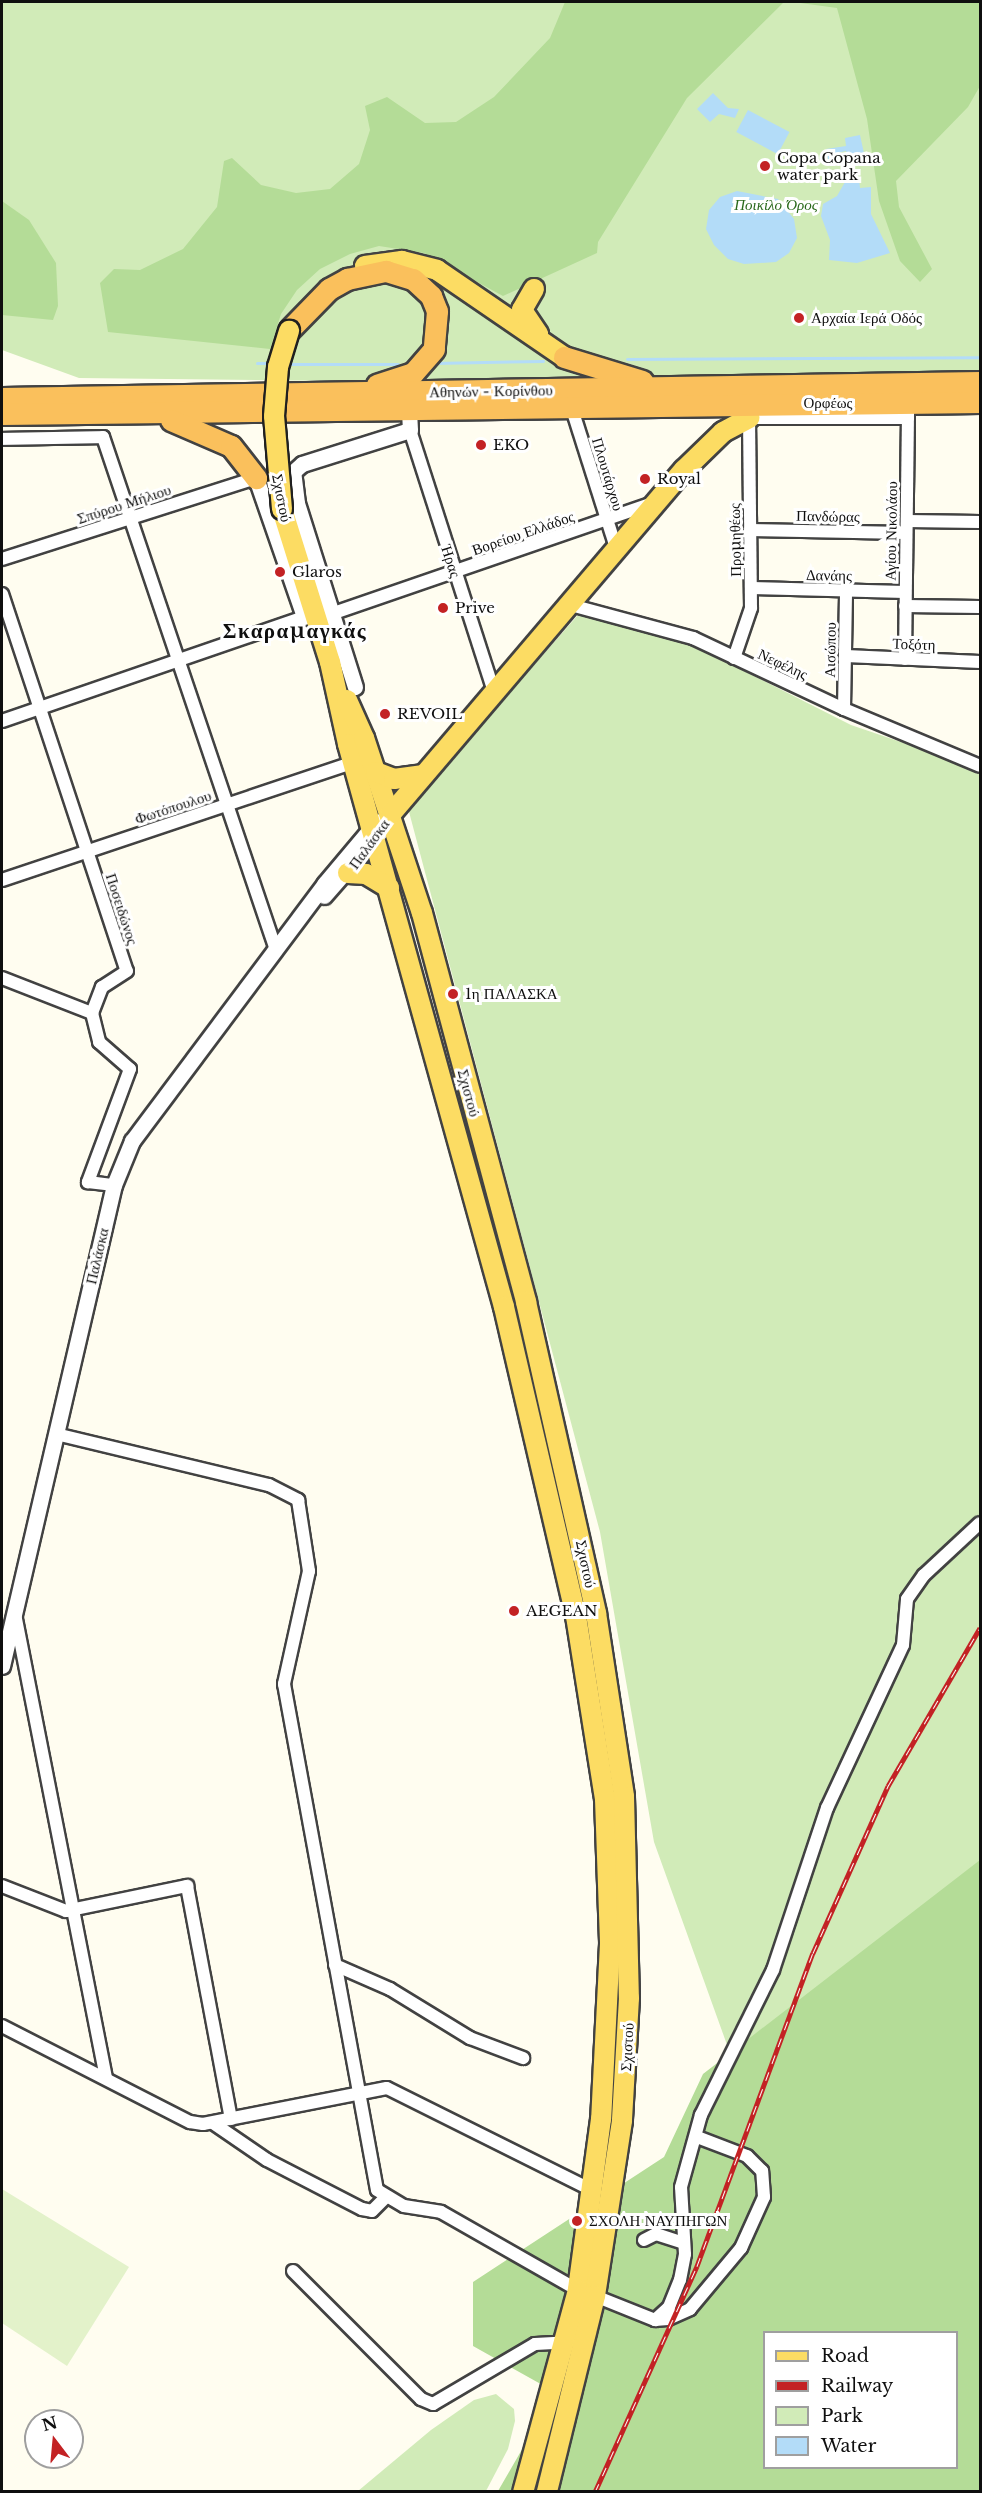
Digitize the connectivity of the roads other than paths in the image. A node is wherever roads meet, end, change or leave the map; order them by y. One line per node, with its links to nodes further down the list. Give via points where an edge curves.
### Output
1 (474, 293): 2 (main road, Σχιστού, via 427,266 381,262 325,283 303,305); 3 (main road); 3 (main road, via 507,301 534,289 523,306 524,317)
2 (289, 330): 6 (highway, via 329,289 379,272 400,273 420,283 437,311 434,349 414,373 397,381); 46 (main road, Σχιστού, bridge, via 279,360 274,416 282,510)
3 (564, 357): 5 (highway)
4 (981, 382): 5 (highway, Αθηνών - Κορίνθου)
5 (663, 387): 6 (highway, Αθηνών - Κορίνθου)
6 (314, 395): 7 (highway, Αθηνών - Κορίνθου)
7 (2, 398)
8 (981, 402): 11 (highway, Αθηνών - Κορίνθου)
9 (842, 405): 10 (highway, Αθηνών - Κορίνθου); 11 (highway, Αθηνών - Κορίνθου); 14 (highway)
10 (572, 409): 15 (highway, Αθηνών - Κορίνθου); 20 (street, Πλουτάρχου)
11 (908, 411): 14 (street, Ορφέως); 22 (street, Αγίου Νικολάου)
12 (2, 414): 13 (highway, Αθηνών - Κορίνθου)
13 (158, 415): 15 (highway, Αθηνών - Κορίνθου); 17 (highway, via 231,446)
14 (749, 418): 18 (main road, via 707,445); 23 (street, Προμηθέως)
15 (409, 421): 26 (street, Ήρας); 34 (street, Σχιστού, via 302,464 293,472 297,503)
16 (2, 439): 19 (street, via 103,437)
17 (256, 478): 19 (street, Σπύρου Μήλιου); 35 (street, Σχιστού)
18 (656, 501): 20 (street, Βορείου Ελλάδος); 24 (main road)
19 (132, 518): 25 (street, Σπύρου Μήλιου); 39 (street)
20 (607, 520): 24 (street, Πλουτάρχου); 26 (street, Βορείου Ελλάδος)
21 (981, 522): 22 (street, Πανδώρας)
22 (906, 527): 23 (street, Πανδώρας); 29 (street, Αγίου Νικολάου)
23 (750, 530): 27 (street, Προμηθέως)
24 (615, 548): 31 (main road)
25 (2, 559)
26 (455, 572): 34 (street, Βορείου Ελλάδος); 42 (street, Ήρας)
27 (752, 588): 28 (street, Δανάης); 37 (street, Προμηθέως, via 747,627)
28 (846, 591): 29 (street, Δανάης); 36 (street, Αισώπου)
29 (905, 592): 32 (street, Αγίου Νικολάου)
30 (2, 594): 43 (street, Ποσειδώνος)
31 (567, 604): 37 (street, Νεφέλης, via 669,629); 42 (main road)
32 (905, 606): 33 (street); 38 (street, Αγίου Νικολάου)
33 (981, 607)
34 (331, 614): 41 (street, Σχιστού)
35 (304, 617): 39 (street); 46 (main road)
36 (846, 656): 38 (street, Τοξότη); 44 (street, Αισώπου)
37 (734, 658): 44 (street, Νεφέλης)
38 (905, 659): 40 (street, Τοξότη)
39 (179, 660): 43 (street); 50 (street)
40 (981, 662)
41 (355, 687): 46 (main road)
42 (494, 692): 49 (main road)
43 (39, 708): 45 (street); 53 (street, Ποσειδώνος)
44 (843, 709): 47 (street, Νεφέλης)
45 (2, 721)
46 (355, 748): 48 (main road, Σχιστού); 50 (street, Φωτόπουλου); 52 (main road, Σχιστού)
47 (981, 766)
48 (376, 772): 49 (main road, via 394,779); 51 (main road, Σχιστού)
49 (423, 775): 51 (main road)
50 (227, 805): 53 (street, Φωτόπουλου); 58 (street)
51 (390, 815): 52 (street, Παλάσκα); 81 (main road, Σχιστού, via 422,913 526,1302 585,1558 617,1742 628,1895 627,2056)
52 (374, 833): 54 (street, Παλάσκα); 56 (main road, Σχιστού); 57 (street, Παλάσκα, via 324,884)
53 (87, 851): 55 (street, Φωτόπουλου); 60 (street, Ποσειδώνος, via 127,971 102,987)
54 (348, 873): 56 (main road, via 366,874); 57 (street, Παλάσκα)
55 (2, 880)
56 (389, 888): 76 (main road, Σχιστού, via 545,1476 597,1745 605,1799 610,1944 606,2054)
57 (314, 903): 58 (street, Παλάσκα)
58 (276, 950): 61 (street, Παλάσκα, via 144,1121)
59 (2, 978): 60 (street)
60 (92, 1013): 61 (street, via 99,1042 130,1069 87,1182)
61 (114, 1185): 62 (street, Παλάσκα)
62 (56, 1434): 64 (street, Παλάσκα); 68 (street, via 269,1485 298,1500 309,1571 284,1684)
63 (981, 1524): 75 (street, via 924,1575 907,1599 903,1645 827,1808 781,1950 712,2091)
64 (14, 1612): 65 (street, Παλάσκα); 67 (street)
65 (2, 1666)
66 (2, 1886): 67 (street, via 54,1911)
67 (74, 1909): 71 (street); 73 (street, via 187,1886)
68 (335, 1965): 70 (street, via 390,1989 470,2037); 72 (street)
69 (2, 2026): 71 (street)
70 (523, 2058)
71 (106, 2078): 74 (street, via 190,2122)
72 (361, 2089): 73 (street); 76 (street, via 387,2088); 77 (street, via 377,2190)
73 (231, 2119): 74 (street)
74 (213, 2123): 77 (street, via 267,2160 362,2209 372,2211)
75 (697, 2138): 79 (street, via 681,2187); 82 (street, via 755,2160 762,2171 764,2197 741,2248 690,2309)
76 (592, 2190): 81 (main road, Σχιστού)
77 (385, 2198): 81 (street, via 441,2212)
78 (644, 2241): 79 (street, via 657,2234)
79 (682, 2243): 82 (street, via 685,2254 674,2296)
80 (293, 2271): 83 (street, via 421,2399 433,2404 535,2344)
81 (586, 2293): 82 (street); 83 (main road, Σχιστού)
82 (655, 2320)
83 (575, 2342): 84 (main road, Σχιστού); 85 (main road, Σχιστού)
84 (523, 2492)
85 (546, 2492)

